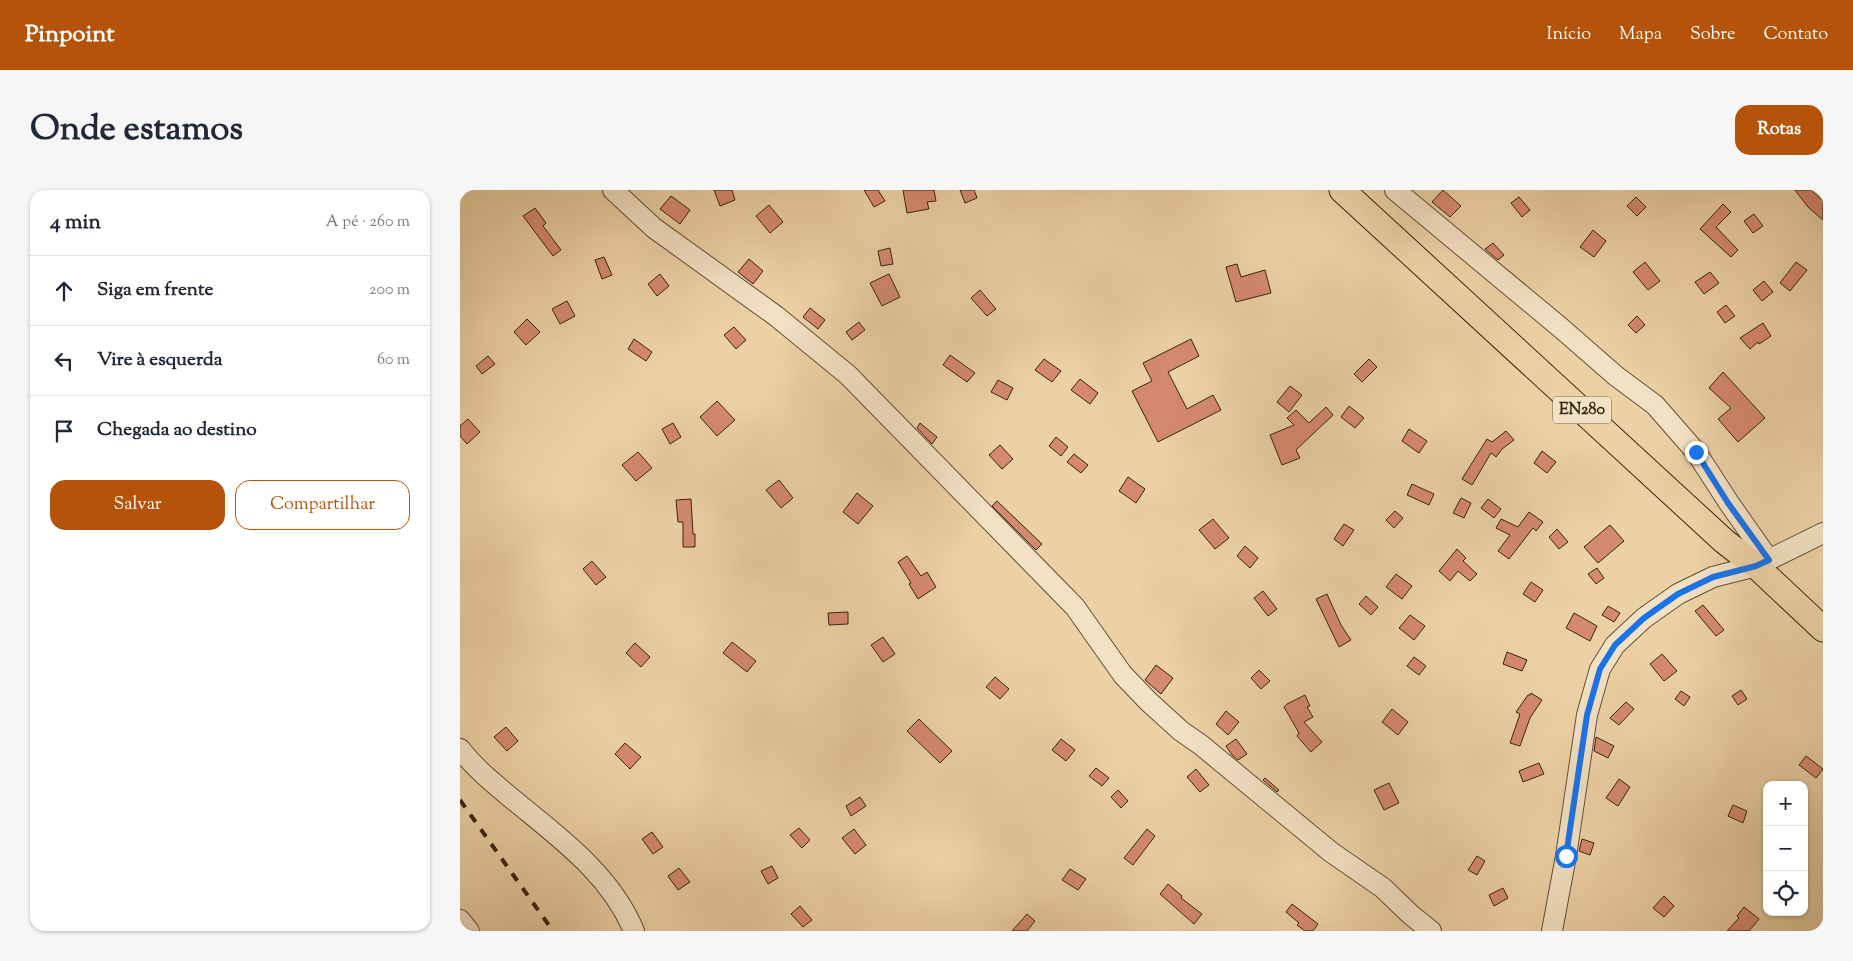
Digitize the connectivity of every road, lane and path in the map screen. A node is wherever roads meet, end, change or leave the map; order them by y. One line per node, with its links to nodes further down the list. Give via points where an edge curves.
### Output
1 (613, 190): 11 (street, via 654,228 776,316 848,375 1075,607 1123,675 1149,702 1331,852 1383,888)
2 (1342, 190): 5 (main road, EN280, via 1717,534)
3 (1394, 190): 5 (street, via 1655,405 1696,452)
4 (1823, 533): 5 (street)
5 (1762, 563): 6 (main road, EN280); 12 (street, via 1713,577 1678,594 1644,618 1615,645 1600,669 1587,715)
6 (1823, 629)
7 (460, 749): 10 (street, via 495,784 593,868 625,910)
8 (460, 920): 9 (street)
9 (469, 931)
10 (634, 931)
11 (1431, 931)
12 (1552, 931)

